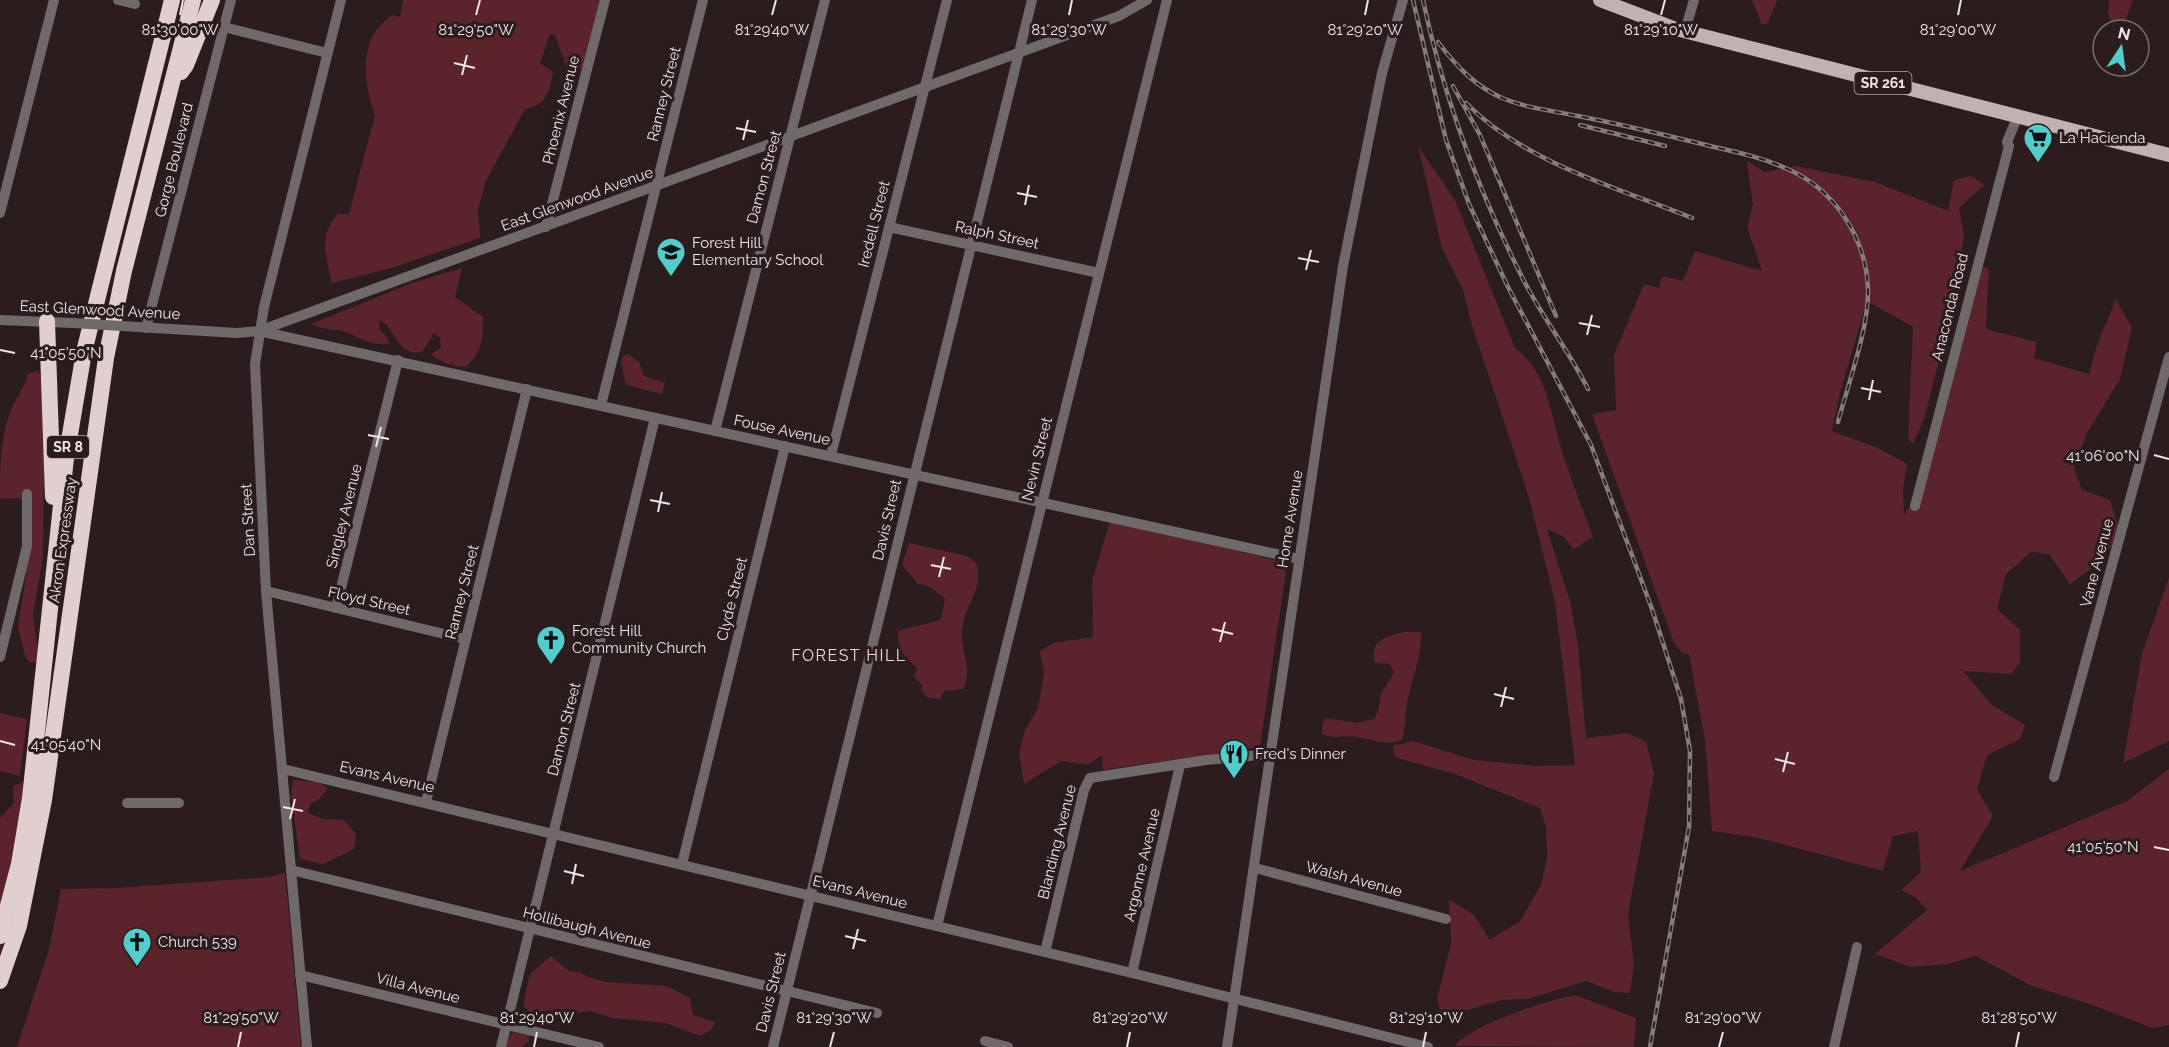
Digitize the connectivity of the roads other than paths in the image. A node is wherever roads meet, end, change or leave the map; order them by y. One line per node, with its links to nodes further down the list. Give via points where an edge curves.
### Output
1 (54, 0): 29 (street)
2 (118, 0): 18 (street)
3 (172, 0): 51 (highway, Akron Expressway / SR 8, via 84,352)
4 (193, 0): 23 (highway, Akron Expressway / SR 8)
5 (212, 0): 23 (highway, via 186,65)
6 (231, 0): 19 (street, Gorge Boulevard)
7 (341, 0): 22 (street, Dan Street)
8 (605, 0): 30 (street, Phoenix Avenue)
9 (703, 0): 28 (street, Ranney Street)
10 (825, 0): 26 (street, Damon Street)
11 (947, 0): 24 (street, Iredell Street)
12 (1032, 0): 21 (street, Davis Street)
13 (1147, 0): 21 (street, East Glenwood Avenue, via 1119,16)
14 (1167, 0): 33 (street, Nevin Street)
15 (1403, 0): 50 (street, Home Avenue, via 1382,73 1343,266)
16 (1600, 0): 20 (main road, SR 261)
17 (1694, 0): 20 (street)
18 (135, 4)
19 (224, 27): 22 (street); 36 (street, Gorge Boulevard)
20 (1685, 31): 25 (main road, SR 261)
21 (1019, 52): 24 (street, East Glenwood Avenue); 32 (street, Davis Street)
22 (327, 53): 37 (street, Dan Street)
23 (172, 81): 76 (highway, Akron Expressway / SR 8, via 106,358 42,811 19,926)
24 (925, 88): 26 (street, East Glenwood Avenue); 31 (street, Iredell Street)
25 (2017, 118): 27 (main road, SR 261); 49 (street, Anaconda Road, via 2007,142 2002,175)
26 (790, 137): 28 (street, East Glenwood Avenue); 43 (street, Damon Street)
27 (2169, 155)
28 (655, 187): 30 (street, East Glenwood Avenue); 41 (street, Ranney Street)
29 (0, 213)
30 (546, 227): 37 (street, East Glenwood Avenue)
31 (889, 227): 32 (street, Ralph Street); 45 (street, Iredell Street)
32 (970, 244): 33 (street, Ralph Street); 46 (street, Davis Street)
33 (1099, 273): 48 (street, Nevin Street)
34 (0, 320): 35 (street, East Glenwood Avenue)
35 (47, 321): 36 (street, East Glenwood Avenue, bridge); 51 (highway)
36 (142, 328): 37 (street, East Glenwood Avenue)
37 (259, 331): 39 (street, Fouse Avenue); 52 (street, Dan Street, via 255,364)
38 (2169, 357): 59 (street, Vane Avenue)
39 (398, 360): 40 (street, Fouse Avenue); 53 (street, Singley Avenue)
40 (527, 389): 41 (street, Fouse Avenue); 54 (street, Ranney Street)
41 (601, 405): 42 (street, Fouse Avenue)
42 (656, 418): 43 (street, Fouse Avenue); 63 (street, Damon Street)
43 (715, 431): 44 (street, Fouse Avenue)
44 (785, 446): 45 (street, Fouse Avenue); 64 (street, Clyde Street)
45 (831, 455): 46 (street, Fouse Avenue)
46 (913, 474): 48 (street, Fouse Avenue); 67 (street, Davis Street)
47 (27, 494): 55 (street, via 27,546)
48 (1042, 503): 50 (street, Fouse Avenue); 69 (street, Nevin Street)
49 (1915, 506)
50 (1299, 560): 56 (street, Home Avenue)
51 (53, 570): 71 (highway, Akron Expressway / SR 8, via 30,798 19,864)
52 (266, 591): 53 (street, Floyd Street); 58 (street, Dan Street)
53 (336, 608): 54 (street, Floyd Street)
54 (465, 639): 61 (street, Ranney Street)
55 (0, 657)
56 (1271, 753): 57 (street, Blanding Avenue); 65 (street, Home Avenue)
57 (1180, 765): 73 (street, Blanding Avenue, via 1090,778); 74 (street, Argonne Avenue)
58 (283, 769): 61 (street, Evans Avenue); 66 (street, Dan Street)
59 (2054, 777)
60 (179, 802): 62 (street)
61 (426, 802): 63 (street, Evans Avenue)
62 (127, 803)
63 (554, 833): 64 (street, Evans Avenue); 70 (street, Damon Street)
64 (682, 864): 67 (street, Evans Avenue)
65 (1255, 868): 68 (street, Walsh Avenue); 78 (street, Home Avenue)
66 (291, 870): 70 (street, Hollibaugh Avenue); 75 (street, Dan Street)
67 (811, 895): 69 (street, Evans Avenue); 77 (street, Davis Street)
68 (1446, 919)
69 (937, 926): 73 (street, Evans Avenue)
70 (531, 929): 77 (street, Hollibaugh Avenue); 80 (street, Damon Street)
71 (0, 936)
72 (1857, 947): 89 (street)
73 (1045, 952): 74 (street, Evans Avenue)
74 (1132, 973): 78 (street, Evans Avenue)
75 (300, 975): 80 (street, Villa Avenue); 82 (street, Dan Street)
76 (0, 981)
77 (787, 991): 79 (street, Hollibaugh Avenue); 85 (street, Davis Street)
78 (1235, 999): 87 (street, Home Avenue); 88 (street, Evans Avenue)
79 (877, 1013)
80 (508, 1024): 83 (street, Damon Street); 84 (street, Villa Avenue)
81 (985, 1041): 86 (street)
82 (307, 1047)
83 (501, 1047)
84 (599, 1047)
85 (773, 1047)
86 (1008, 1047)
87 (1227, 1047)
88 (1428, 1047)
89 (1834, 1047)

